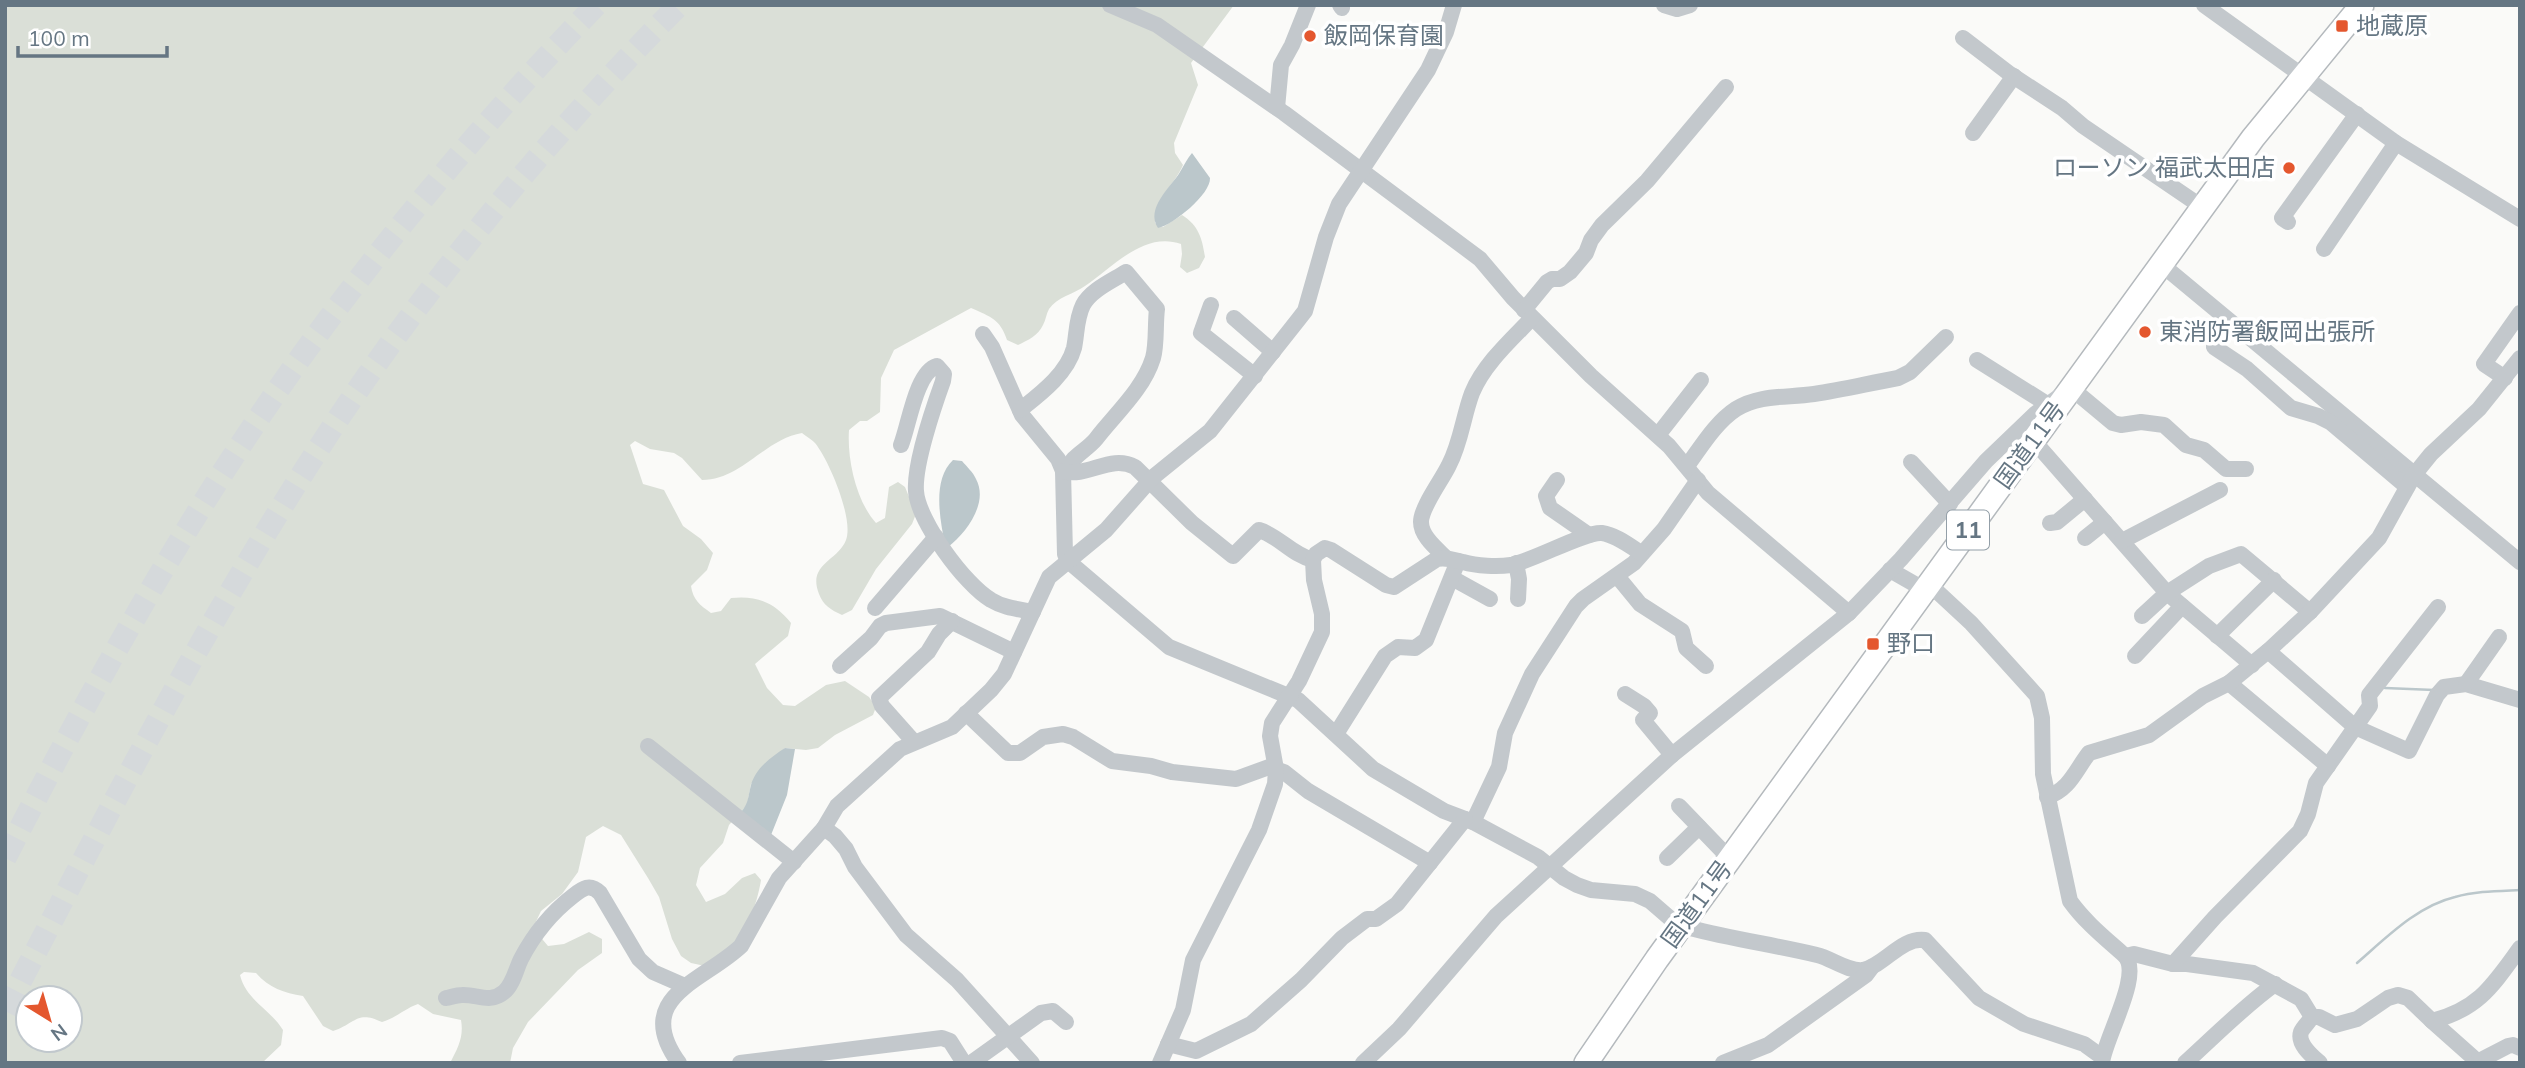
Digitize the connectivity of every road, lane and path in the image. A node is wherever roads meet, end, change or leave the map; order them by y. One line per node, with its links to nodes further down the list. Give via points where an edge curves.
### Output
1 (1110, 5): 13 (street, via 1157,26)
2 (1454, 5): 17 (street, via 1438,52)
3 (1664, 5): 4 (street, via 1677,9)
4 (1690, 5)
5 (2204, 5): 10 (street)
6 (2362, 5): 10 (highway, 国道11号 / 11)
7 (1288, 8): 8 (street)
8 (1306, 10): 13 (street, via 1281,65)
9 (1964, 38): 11 (street)
10 (2304, 75): 14 (street); 18 (highway, 国道11号 / 11)
11 (2014, 76): 15 (street); 18 (street)
12 (1726, 87): 25 (street, via 1647,181 1595,233 1570,272 1547,282)
13 (1277, 108): 17 (street)
14 (2357, 114): 16 (street); 20 (street, via 2282,218)
15 (1973, 132)
16 (2396, 143): 19 (street); 21 (street)
17 (1361, 172): 25 (street, via 1480,260); 30 (street, via 1339,204 1305,311)
18 (2202, 207): 22 (highway, 国道11号 / 11)
19 (2520, 219)
20 (2288, 222)
21 (2325, 249)
22 (2161, 264): 36 (highway, 国道11号 / 11); 49 (street)
23 (1211, 305): 33 (street, via 1202,333)
24 (2520, 313): 34 (street, via 2484,364)
25 (1528, 314): 39 (street); 60 (street, via 1480,377 1450,464 1422,515 1424,533)
26 (1234, 318): 30 (street)
27 (983, 334): 38 (street)
28 (1946, 337): 43 (street, via 1898,379 1744,405 1723,421)
29 (2214, 347): 49 (street, via 2291,408 2330,422)
30 (1273, 352): 33 (street)
31 (2520, 358): 34 (street)
32 (1977, 360): 37 (street)
33 (1255, 376): 48 (street, via 1210,431)
34 (2505, 378): 49 (street)
35 (1701, 380): 39 (street)
36 (2071, 388): 37 (street); 40 (highway, 国道11号 / 11); 44 (street, via 2113,423 2164,425 2186,445 2204,450 2227,469)
37 (2047, 404): 52 (street, via 1986,461)
38 (1020, 410): 45 (street); 45 (street, via 1066,363 1083,306 1092,294 1126,272 1157,309 1153,357 1123,410 1070,460)
39 (1658, 435): 43 (street)
40 (2033, 440): 51 (street); 69 (highway, 国道11号 / 11)
41 (901, 445): 56 (street, via 920,383 925,373 937,366 944,374 943,381 926,435 916,493)
42 (1911, 462): 52 (street)
43 (1687, 466): 47 (street)
44 (2246, 469)
45 (1065, 471): 48 (street, via 1077,474 1114,462 1127,463); 62 (street)
46 (1557, 480): 55 (street, via 1546,496 1547,504)
47 (1698, 480): 59 (street, via 1664,529); 78 (street)
48 (1149, 481): 61 (street, via 1233,556 1259,530); 62 (street, via 1106,530)
49 (2411, 481): 63 (street); 77 (street, via 2379,538)
50 (2220, 491): 58 (street)
51 (2085, 499): 53 (street); 54 (street)
52 (1950, 504): 65 (street)
53 (2105, 522): 57 (street); 58 (street)
54 (2050, 523)
55 (1589, 535): 59 (street, via 1609,535); 64 (street)
56 (936, 537): 75 (street); 76 (street, via 978,591 1005,607)
57 (2085, 538)
58 (2122, 541): 70 (street)
59 (1641, 552): 66 (street)
60 (1452, 559): 61 (street, via 1437,559 1394,587 1325,548); 64 (street, via 1476,565); 67 (street)
61 (1313, 560): 92 (street, via 1322,632)
62 (1068, 561): 76 (street, via 1049,578); 92 (street, via 1169,646)
63 (2520, 562)
64 (1516, 563): 72 (street)
65 (1891, 570): 69 (street); 78 (street)
66 (1617, 576): 88 (street, via 1640,604 1682,631 1686,648); 104 (street, via 1576,606 1532,674 1505,733 1499,768)
67 (1452, 578): 71 (street); 96 (street, via 1426,640 1415,648 1398,647 1385,656)
68 (2274, 580): 70 (street, via 2241,554 2209,566); 77 (street); 81 (street)
69 (1927, 587): 102 (street, via 1970,623 2037,696); 108 (highway, 国道11号 / 11)
70 (2167, 593): 73 (street); 79 (street)
71 (1490, 599)
72 (1518, 599)
73 (2182, 606): 81 (street); 85 (street)
74 (2438, 607): 95 (street, via 2369,695 2370,706)
75 (875, 608)
76 (1033, 612): 84 (street)
77 (2310, 612): 83 (street)
78 (1849, 613): 99 (street)
79 (2143, 616)
80 (952, 621): 84 (street); 87 (street, via 940,616 886,623); 97 (street, via 922,659 880,698)
81 (2217, 636): 86 (street)
82 (2499, 637): 90 (street)
83 (2268, 651): 86 (street); 95 (street)
84 (1014, 652): 94 (street, via 1004,674)
85 (2135, 656)
86 (2252, 665): 89 (street)
87 (840, 666)
88 (1706, 666)
89 (2229, 683): 100 (street); 102 (street, via 2203,696 2149,736 2089,753 2069,784)
90 (2466, 684): 93 (street); 95 (street, via 2444,687 2437,695 2409,751)
91 (1625, 694): 99 (street, via 1650,713 1643,720)
92 (1289, 696): 96 (street); 101 (street, via 1272,723 1270,748)
93 (2520, 700)
94 (966, 713): 97 (street, via 952,727); 101 (street, via 1008,753 1020,753 1043,737 1063,734 1112,761 1172,772 1236,779 1269,767)
95 (2355, 727): 100 (street)
96 (1336, 734): 104 (street, via 1373,769 1444,811)
97 (914, 743): 106 (street, via 900,749 837,806)
98 (648, 746): 109 (street)
99 (1672, 755): 111 (street)
100 (2328, 766): 115 (street, via 2316,783 2300,831)
101 (1276, 769): 110 (street); 124 (street, via 1259,830 1193,960 1183,1010)
102 (2047, 797): 114 (street, via 2070,901)
103 (1679, 806): 105 (street)
104 (1469, 820): 110 (street); 111 (street)
105 (1699, 827): 107 (street); 108 (street)
106 (824, 828): 109 (street); 123 (street, via 846,849 906,935 957,980)
107 (1667, 858)
108 (1730, 859): 112 (highway, 国道11号 / 11)
109 (794, 862): 118 (street, via 779,878 741,946)
110 (1430, 863): 124 (street, via 1397,904 1342,938 1251,1024 1196,1051)
111 (1549, 865): 112 (street, via 1591,890 1635,894); 134 (street, via 1496,916 1399,1029)
112 (1682, 925): 116 (street, via 1821,955 1852,969); 135 (highway, 国道11号 / 11)
113 (2520, 948): 121 (street, via 2484,995 2460,1011)
114 (2126, 956): 115 (street); 126 (street, via 2128,983)
115 (2173, 964): 117 (street, via 2253,973)
116 (1873, 966): 126 (street, via 1909,942 1925,940 1979,998 2024,1024 2084,1044); 136 (street, via 1768,1045)
117 (2275, 984): 120 (street, via 2301,999); 137 (street, via 2249,1002)
118 (685, 986): 119 (street, via 647,967 600,893 589,886 548,918 504,993 493,998); 128 (street, via 663,1018 663,1035)
119 (446, 998)
120 (2312, 1017): 121 (street, via 2335,1025 2398,995 2408,998); 138 (street, via 2300,1036)
121 (2431, 1021): 127 (street)
122 (1066, 1023): 123 (street, via 1053,1011 1041,1013)
123 (1008, 1035): 131 (street); 132 (street)
124 (1168, 1044): 133 (street)
125 (2520, 1048): 127 (street, via 2513,1045)
126 (2102, 1060)
127 (2476, 1062)
128 (679, 1063)
129 (740, 1063): 130 (street, via 942,1038 950,1041)
130 (964, 1063)
131 (971, 1063)
132 (1032, 1063)
133 (1160, 1063)
134 (1363, 1063)
135 (1586, 1063)
136 (1723, 1063)
137 (2186, 1063)
138 (2320, 1063)

